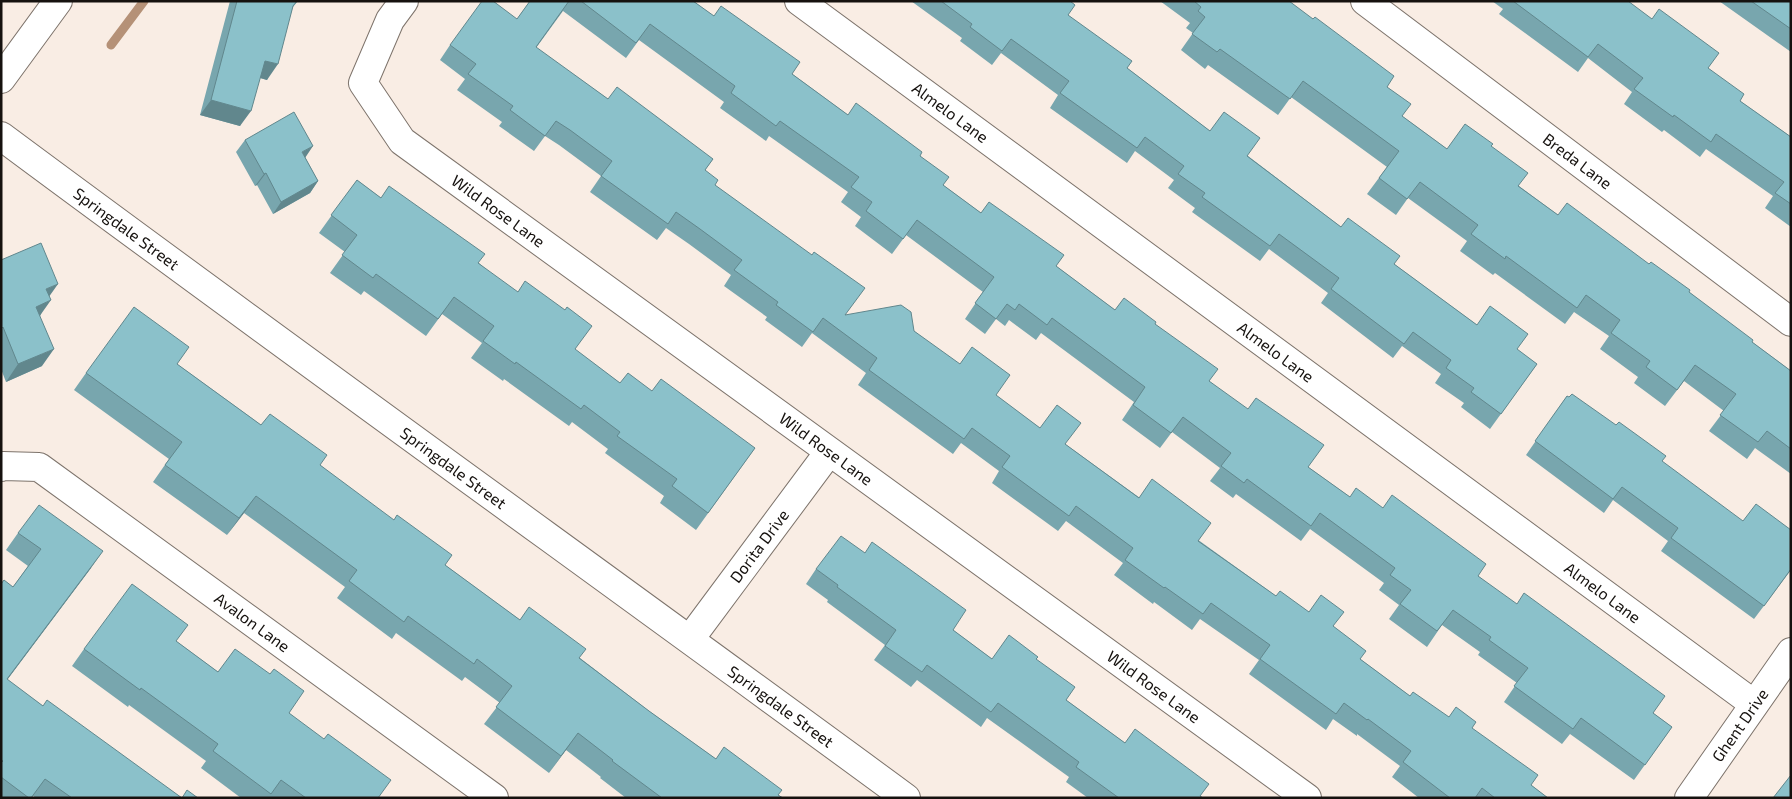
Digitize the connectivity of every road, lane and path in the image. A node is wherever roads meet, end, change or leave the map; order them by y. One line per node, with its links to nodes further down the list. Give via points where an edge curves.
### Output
1 (58, 1): 5 (street)
2 (404, 1): 8 (street, Wild Rose Lane, via 390,20 363,83 402,141)
3 (799, 1): 12 (street, Almelo Lane)
4 (1365, 1): 7 (street, Breda Lane)
5 (1, 79)
6 (1, 136): 10 (street, Springdale Street)
7 (1791, 322)
8 (829, 452): 10 (street, Dorita Drive); 15 (street, Wild Rose Lane)
9 (2, 467): 13 (street, Avalon Lane, via 38,467)
10 (690, 639): 14 (street, Springdale Street)
11 (1791, 652): 12 (street, Ghent Drive)
12 (1754, 704): 16 (street, Ghent Drive)
13 (494, 798)
14 (906, 798)
15 (1307, 798)
16 (1689, 798)

